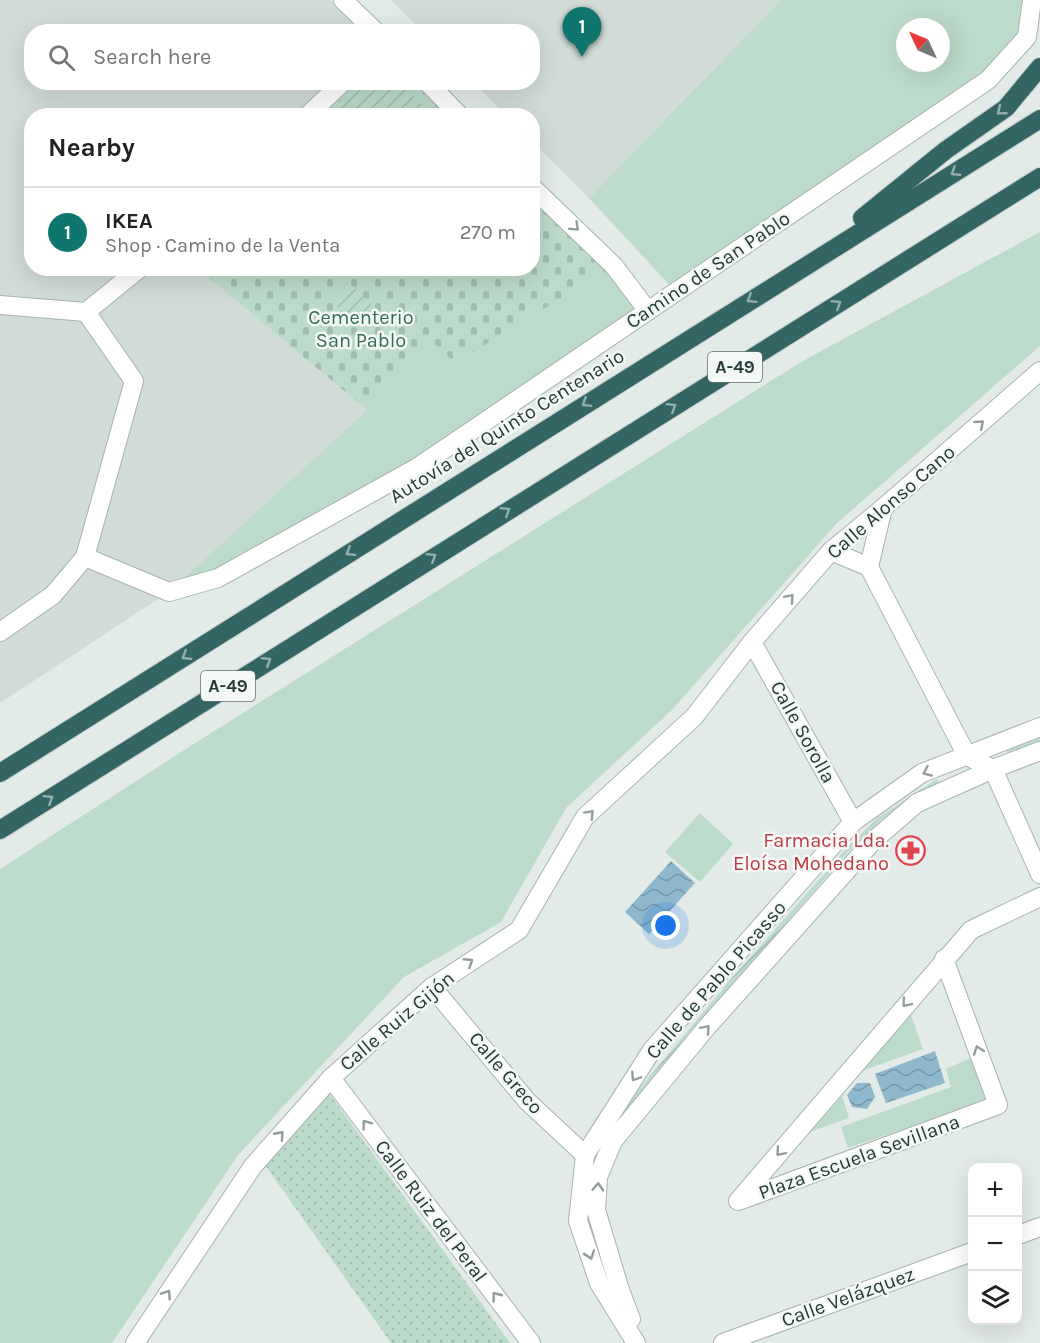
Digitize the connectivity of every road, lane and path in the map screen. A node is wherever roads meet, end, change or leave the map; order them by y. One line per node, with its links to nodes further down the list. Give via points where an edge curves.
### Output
1 (343, 0): 3 (street)
2 (1032, 0): 17 (street, Camino de San Pablo, via 1027,37 988,80)
3 (368, 24)
4 (1040, 67): 14 (highway, one-way to 14, via 1006,108 946,150)
5 (335, 90): 7 (street)
6 (435, 90): 8 (street)
7 (315, 108)
8 (452, 108)
9 (1040, 119): 14 (highway, Autovía del Quinto Centenario / A-49, one-way to 14)
10 (1040, 177): 12 (highway, A-49)
11 (1040, 188): 12 (highway)
12 (1014, 193): 32 (highway, A-49, one-way to 12)
13 (540, 195): 17 (street, one-way to 17, via 614,266)
14 (800, 268): 30 (highway, Autovía del Quinto Centenario / A-49, one-way to 30)
15 (130, 276): 18 (street)
16 (0, 305): 18 (street)
17 (648, 311): 22 (street, Camino de San Pablo, via 418,467 218,578 169,592)
18 (86, 312): 22 (street, via 134,381)
19 (1040, 371): 20 (street, Calle Alonso Cano, one-way to 19)
20 (883, 508): 21 (street, Calle Alonso Cano); 23 (street)
21 (831, 551): 23 (street); 25 (street, Calle Alonso Cano, one-way to 21)
22 (85, 557): 24 (street, via 53,595)
23 (869, 567): 28 (street, Calle Alonso Cano)
24 (0, 632)
25 (752, 642): 31 (street, Calle Sorolla); 36 (street, Calle Ruiz Gijón, one-way to 25, via 519,930 585,817 694,717)
26 (1040, 727): 28 (street, Calle de Pablo Picasso)
27 (1040, 751): 29 (street, Calle de Pablo Picasso)
28 (967, 756): 29 (street); 31 (street, Calle de Pablo Picasso, one-way to 31, via 922,773)
29 (993, 769): 33 (street); 44 (street, Calle de Pablo Picasso, one-way to 29, via 596,1210 598,1177 613,1141 707,1027 873,841 917,803)
30 (0, 773)
31 (854, 822): 38 (street, Calle de Pablo Picasso, one-way to 38, via 652,1050)
32 (0, 830)
33 (1040, 874)
34 (1040, 897): 35 (street, Plaza Escuela Sevillana, via 970,930)
35 (944, 958): 35 (street, Plaza Escuela Sevillana, one-way to 35, via 860,1058 738,1201 998,1105)
36 (432, 987): 37 (street, Calle Ruiz Gijón); 38 (street, Calle Greco, via 527,1101)
37 (331, 1078): 42 (street, Calle Ruiz Gijón, one-way to 37, via 253,1166); 43 (street, Calle Ruiz del Peral, one-way to 37)
38 (585, 1155): 44 (street, Calle de Pablo Picasso, one-way to 44, via 578,1221 599,1283)
39 (1040, 1227): 40 (street)
40 (1022, 1233)
41 (968, 1253): 45 (street, Calle Velázquez)
42 (135, 1343)
43 (531, 1343)
44 (639, 1343)
45 (723, 1343)

